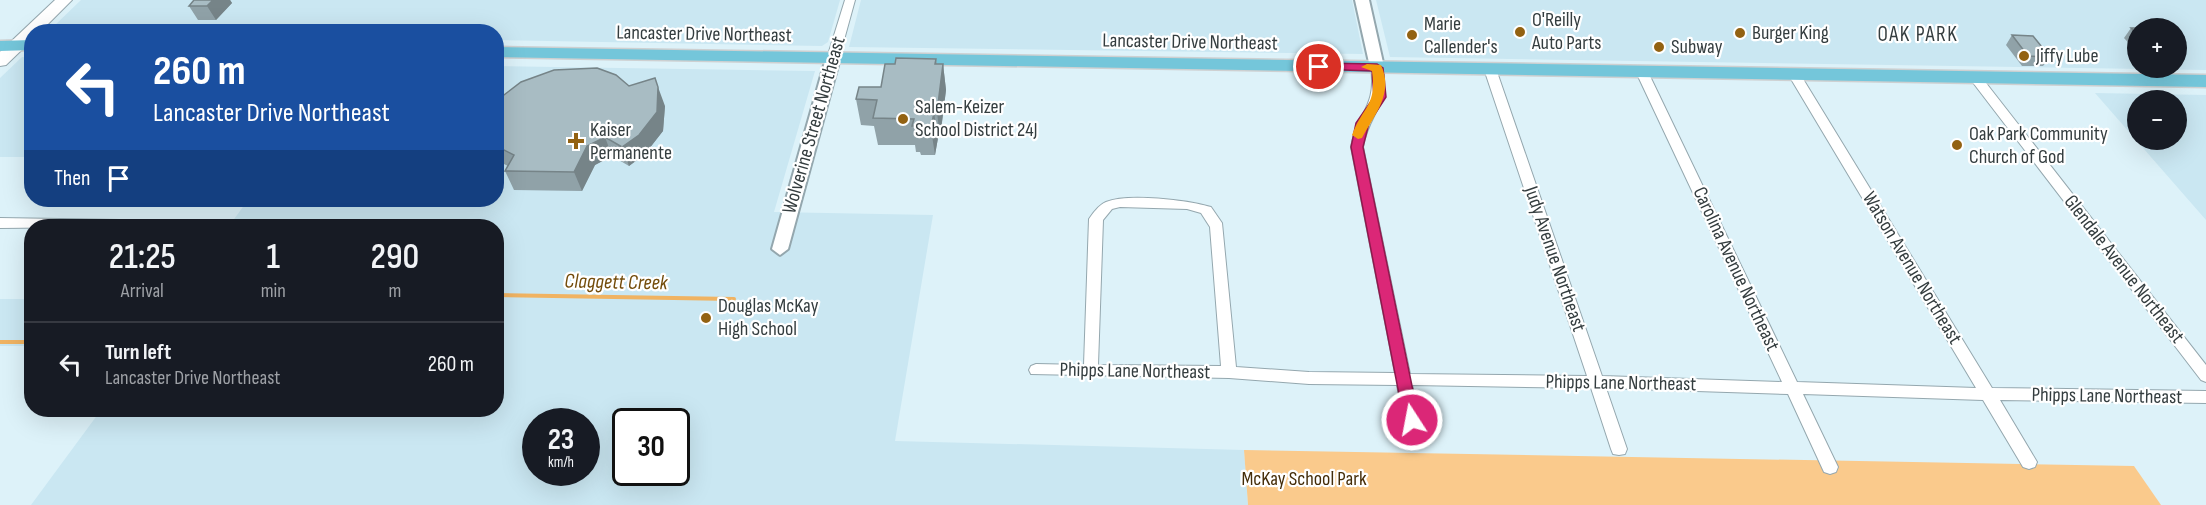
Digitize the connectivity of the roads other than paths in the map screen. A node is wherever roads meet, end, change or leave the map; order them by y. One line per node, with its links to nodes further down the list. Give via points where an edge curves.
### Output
1 (64, 0): 4 (main road)
2 (850, 0): 7 (street, Wolverine Street Northeast)
3 (1362, 0): 9 (street)
4 (39, 24)
5 (16, 46): 8 (main road)
6 (504, 52): 7 (main road, Lancaster Drive Northeast)
7 (833, 58): 9 (main road, Lancaster Drive Northeast); 17 (street, Wolverine Street Northeast)
8 (0, 61)
9 (1377, 68): 10 (main road, Lancaster Drive Northeast); 22 (street, via 1380,97 1362,123 1357,147)
10 (1490, 69): 11 (main road, Lancaster Drive Northeast); 23 (street, Judy Avenue Northeast)
11 (1642, 72): 12 (main road, Lancaster Drive Northeast); 24 (street, Carolina Avenue Northeast)
12 (1794, 74): 13 (main road, Lancaster Drive Northeast); 25 (street, Watson Avenue Northeast)
13 (1975, 77): 14 (main road, Lancaster Drive Northeast); 21 (street, Glendale Avenue Northeast)
14 (2206, 81)
15 (0, 223): 16 (street)
16 (24, 223)
17 (780, 249)
18 (1091, 369): 19 (street, Phipps Lane Northeast); 20 (street, Phipps Lane Northeast); 20 (street, via 1096,219 1108,206 1120,203 1187,205 1206,210 1217,226)
19 (1036, 370)
20 (1229, 372): 22 (street, Phipps Lane Northeast)
21 (2206, 376)
22 (1404, 379): 23 (street, Phipps Lane Northeast); 27 (street)
23 (1596, 382): 24 (street, Phipps Lane Northeast); 28 (street, Judy Avenue Northeast)
24 (1792, 388): 25 (street, Phipps Lane Northeast); 30 (street, Carolina Avenue Northeast)
25 (1988, 394): 26 (street, Phipps Lane Northeast); 29 (street, Watson Avenue Northeast)
26 (2206, 397)
27 (1416, 441)
28 (1619, 449)
29 (2029, 462)
30 (1830, 467)

